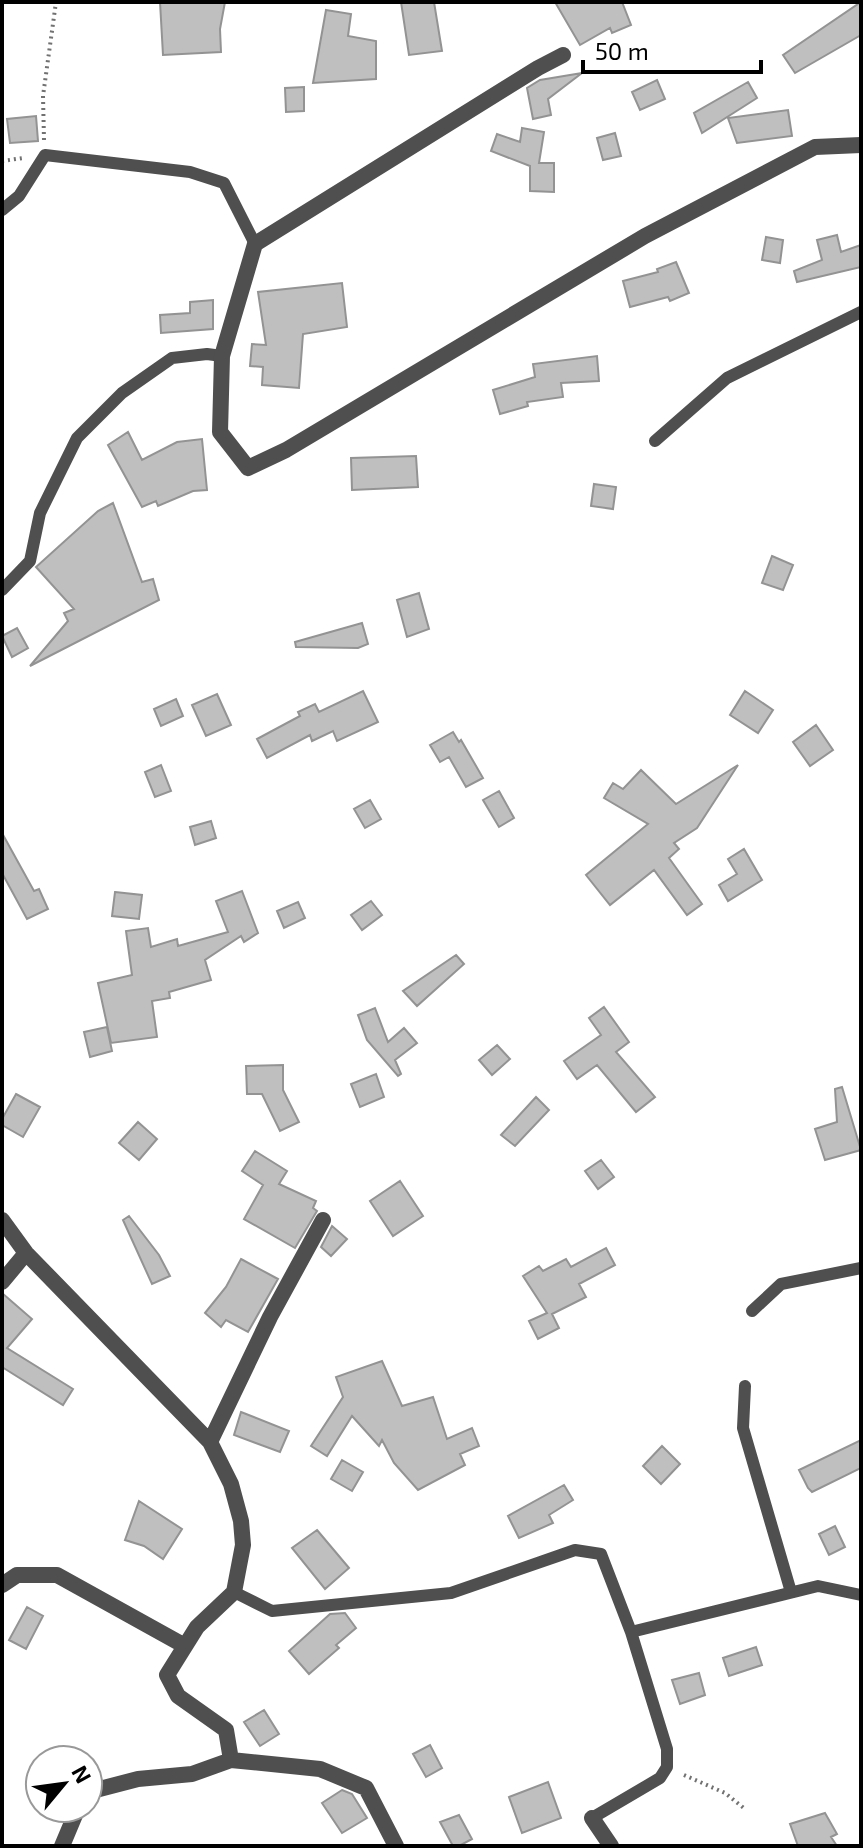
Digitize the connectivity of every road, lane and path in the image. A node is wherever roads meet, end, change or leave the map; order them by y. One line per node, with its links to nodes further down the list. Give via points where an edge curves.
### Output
1 (56, 2): 4 (path, via 43,96)
2 (563, 55): 6 (street)
3 (861, 145): 8 (street, via 815,147 645,236 248,468 220,432)
4 (45, 155): 5 (lane, via 19,196); 6 (lane, via 190,172 224,183)
5 (2, 210)
6 (255, 244): 8 (street)
7 (861, 312): 9 (lane, via 727,378)
8 (222, 356): 10 (lane, via 172,358 122,393 77,438 40,513 30,561)
9 (655, 441)
10 (2, 590)
11 (2, 1220): 13 (street)
12 (323, 1220): 18 (street)
13 (26, 1253): 15 (street); 18 (street)
14 (861, 1268): 16 (lane, via 781,1284)
15 (2, 1282)
16 (752, 1311)
17 (745, 1386): 21 (lane, via 743,1428)
18 (210, 1442): 20 (street, via 231,1484 241,1521 243,1545)
19 (2, 1585): 24 (street, via 17,1575 57,1575)
20 (234, 1592): 23 (lane, via 272,1611 451,1593 575,1550 601,1554); 24 (street)
21 (791, 1592): 22 (lane, via 818,1586); 23 (lane)
22 (861, 1595)
23 (631, 1632): 26 (lane, via 667,1749)
24 (185, 1646): 25 (street, via 167,1675 178,1696 226,1730)
25 (231, 1760): 27 (street, via 192,1774); 32 (street, via 320,1769 366,1788)
26 (667, 1767): 28 (path, via 725,1793); 29 (lane, via 660,1778)
27 (104, 1788)
28 (745, 1809)
29 (592, 1818): 33 (street)
30 (71, 1824): 31 (street)
31 (62, 1846)
32 (396, 1846)
33 (611, 1846)

